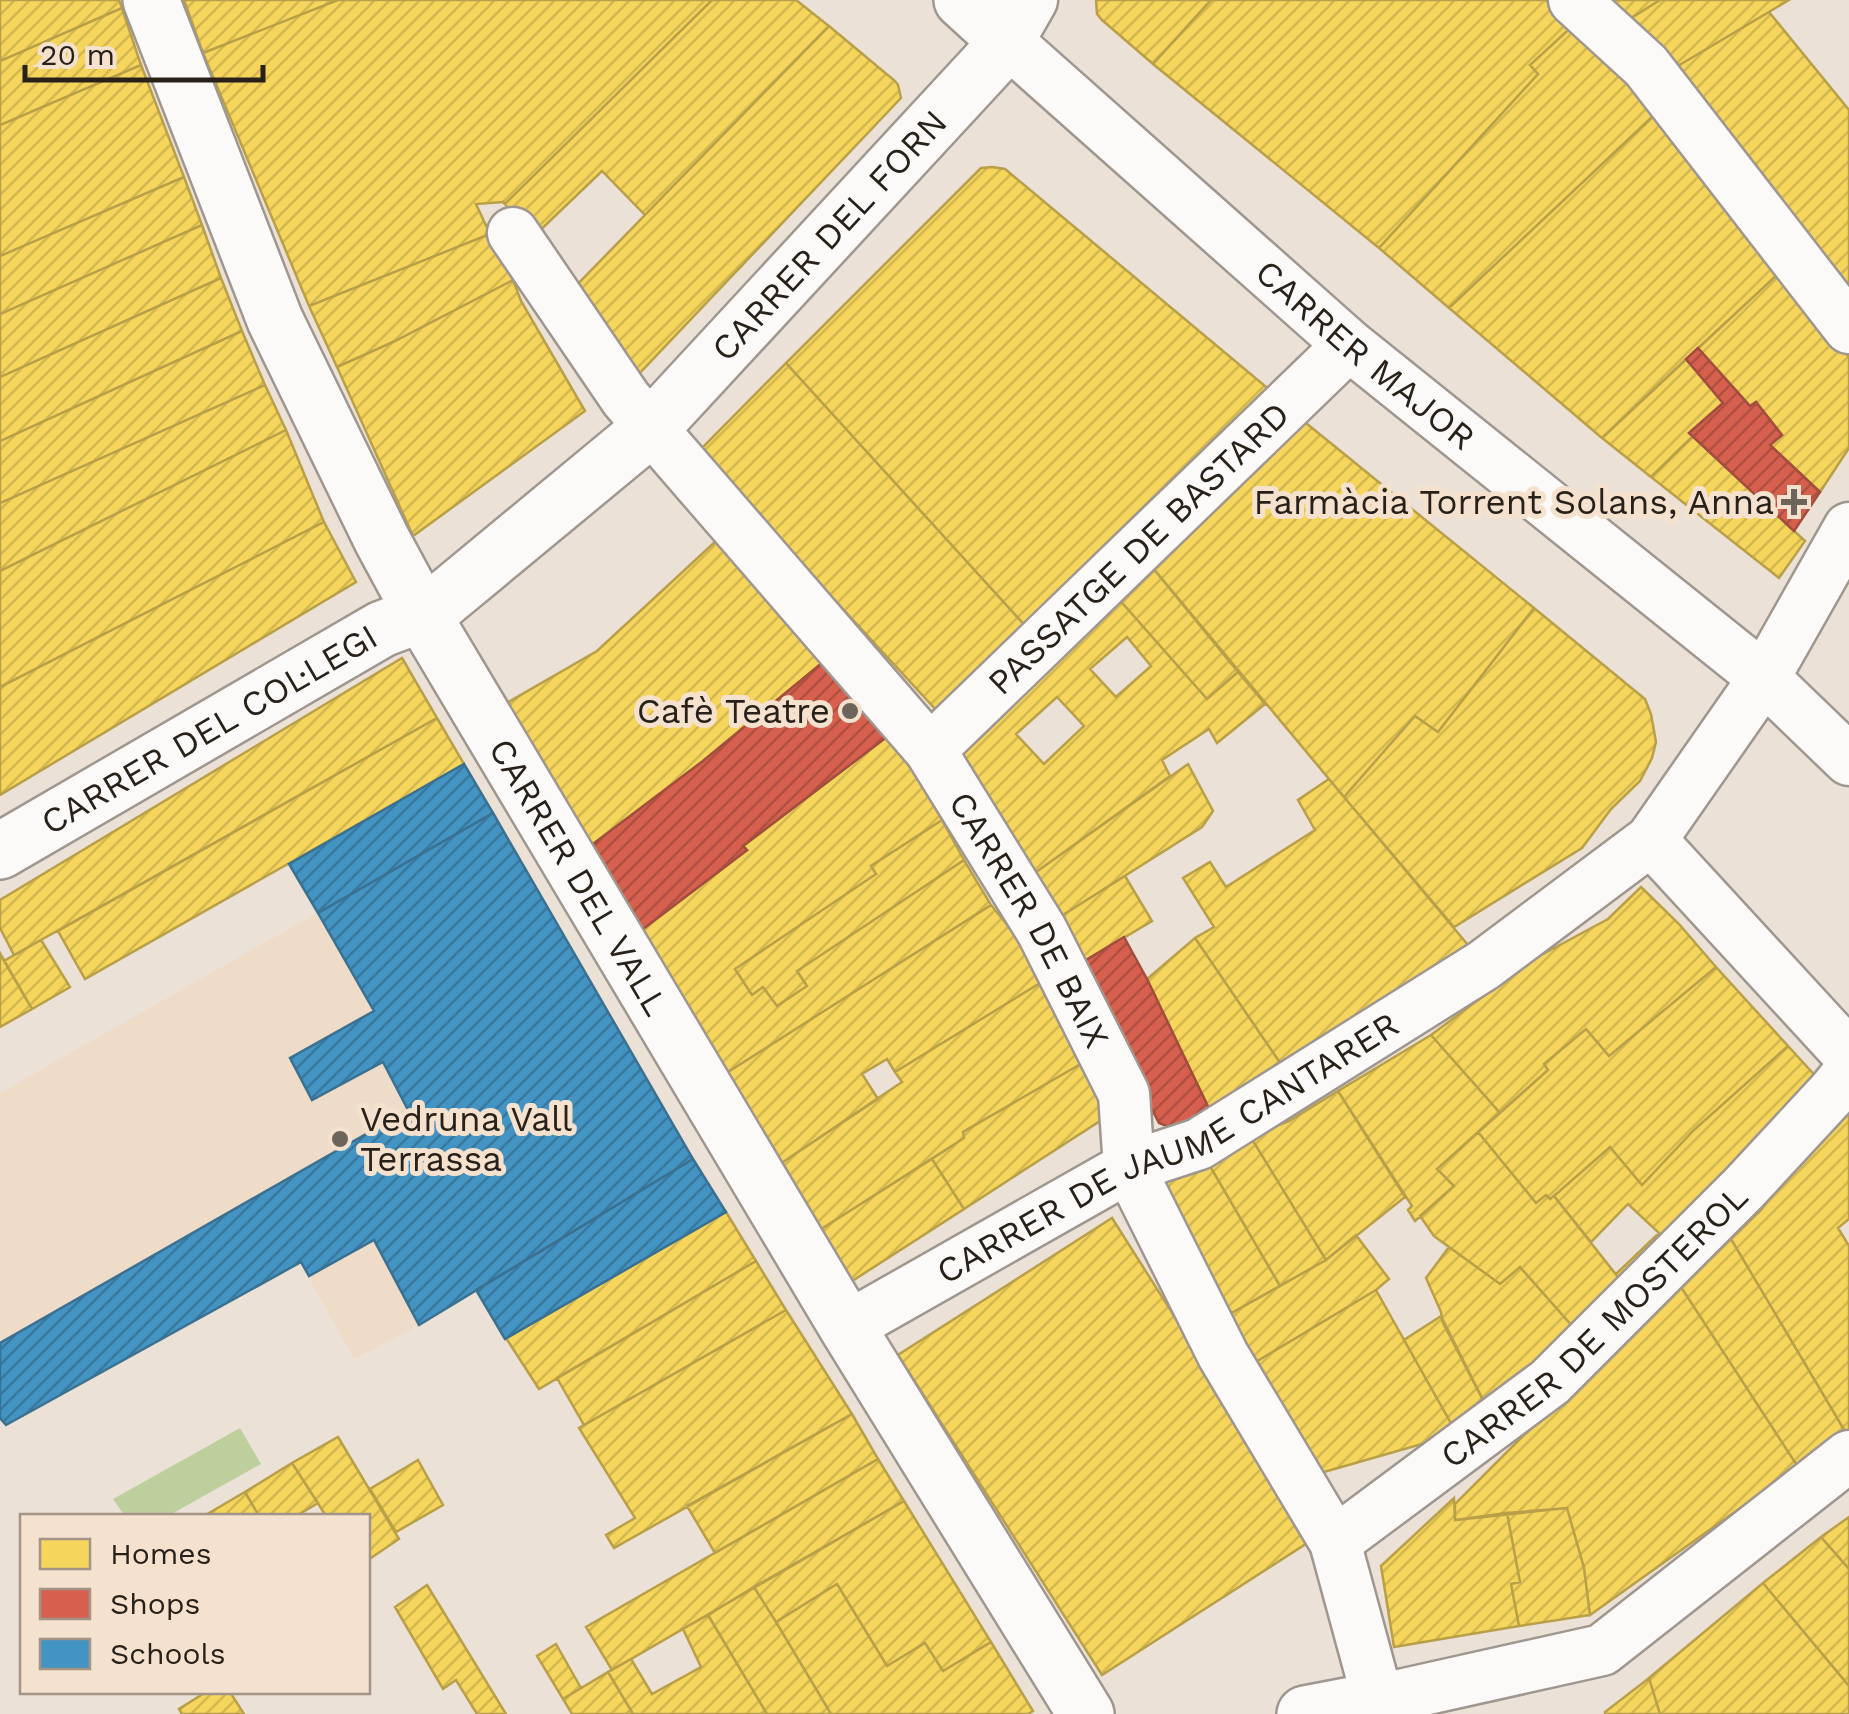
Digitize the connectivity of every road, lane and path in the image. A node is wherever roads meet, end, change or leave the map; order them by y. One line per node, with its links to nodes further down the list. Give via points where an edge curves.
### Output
1 (151, 0): 11 (street, CARRER DEL VALL, via 274,320)
2 (962, 0): 4 (street, CARRER MAJOR)
3 (1574, 0): 7 (street, via 1646,66)
4 (1020, 21): 5 (street); 8 (street, CARRER MAJOR); 9 (street, CARRER DEL FORN)
5 (951, 68)
6 (513, 233): 9 (street, CARRER DE BAIX)
7 (1849, 328)
8 (1349, 346): 12 (street, CARRER MAJOR); 13 (street, PASSATGE DE BASTARD)
9 (651, 428): 11 (street, CARRER DEL FORN); 13 (street, CARRER DE BAIX)
10 (1849, 528): 12 (street, CARRER DE JAUME CANTARER)
11 (422, 614): 16 (street, CARRER DEL COL·LEGI, via 382,629); 19 (street, CARRER DEL VALL)
12 (1749, 666): 14 (street, CARRER MAJOR); 15 (street, CARRER DE JAUME CANTARER)
13 (930, 750): 18 (street, CARRER DE BAIX, via 1042,931 1124,1094)
14 (1849, 760)
15 (1651, 840): 17 (street); 18 (street, CARRER DE JAUME CANTARER, via 1484,965 1199,1144)
16 (0, 851)
17 (1844, 1073): 21 (street, CARRER DE MOSTEROL, via 1744,1188 1550,1382)
18 (1129, 1166): 19 (street, CARRER DE JAUME CANTARER); 21 (street, CARRER DE BAIX, via 1223,1355)
19 (847, 1327): 23 (street, CARRER DEL VALL)
20 (1849, 1456): 22 (street, via 1602,1650)
21 (1335, 1542): 22 (street, CARRER DE BAIX)
22 (1379, 1707): 24 (street)
23 (1086, 1714)
24 (1305, 1714)

